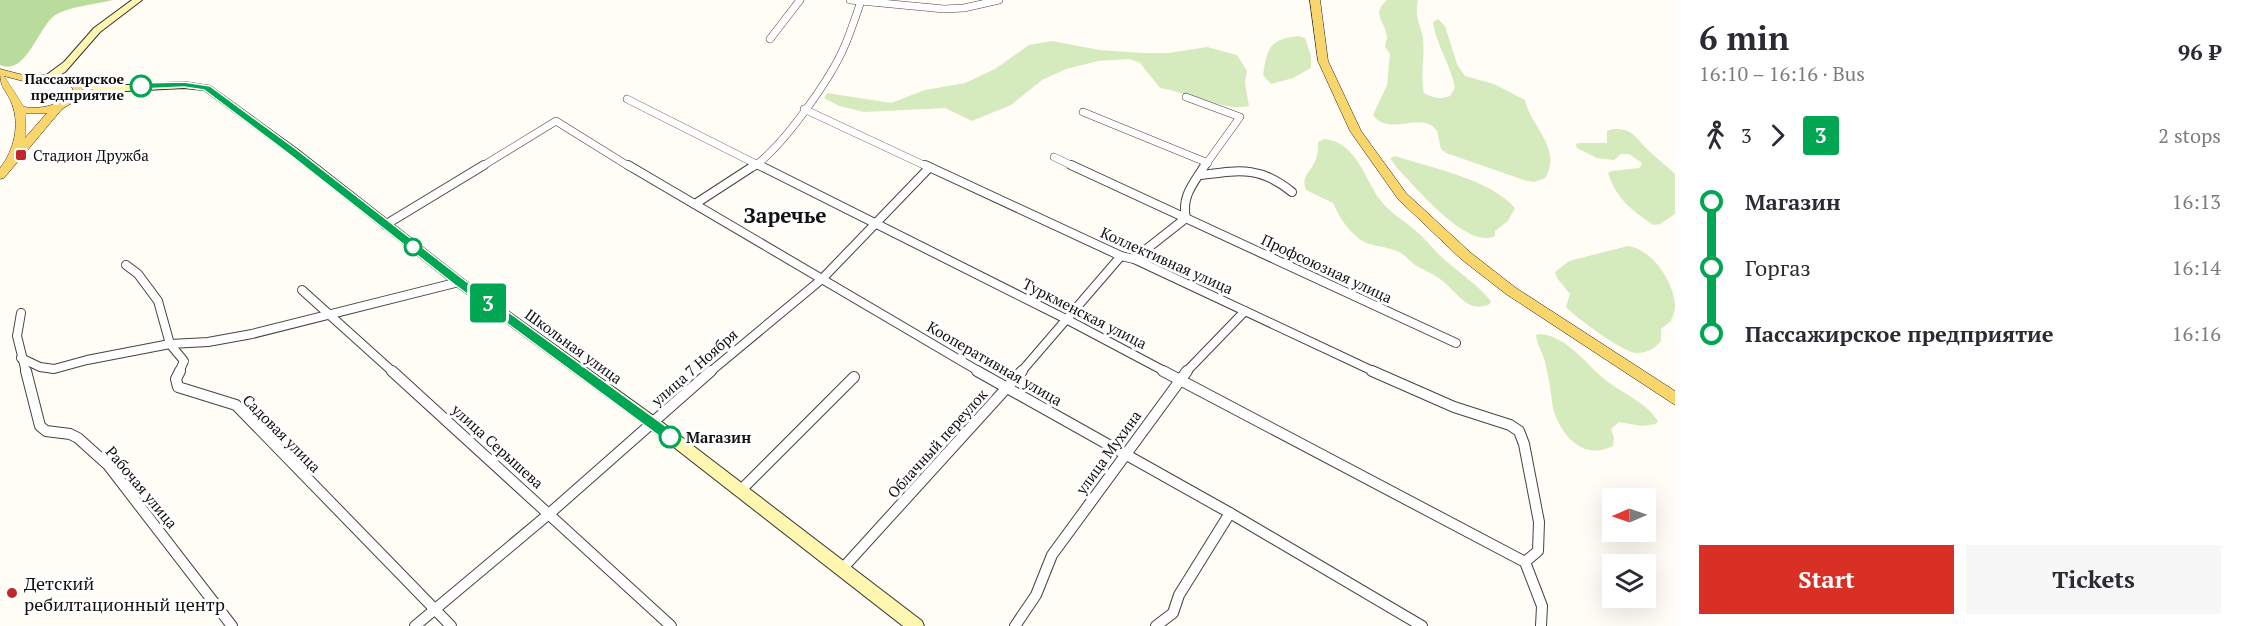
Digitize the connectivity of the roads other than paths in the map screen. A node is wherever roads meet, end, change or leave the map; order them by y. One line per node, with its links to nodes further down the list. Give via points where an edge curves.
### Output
1 (138, 0): 8 (main road, via 91,36)
2 (800, 0): 7 (street)
3 (850, 0): 6 (street)
4 (999, 0): 6 (street, via 953,9)
5 (1315, 0): 49 (main road, via 1323,61 1356,131 1402,196 1466,256 1511,291)
6 (861, 1): 19 (street, via 832,71)
7 (770, 39)
8 (69, 65): 11 (main road); 12 (main road)
9 (0, 72): 11 (main road)
10 (0, 78): 17 (main road)
11 (45, 78): 12 (main road); 17 (main road, via 25,87)
12 (73, 82): 13 (main road); 15 (main road, via 78,89)
13 (107, 89): 15 (main road); 32 (main road, Школьная улица, via 184,85 207,88)
14 (1186, 97): 23 (street, via 1239,117)
15 (72, 99): 18 (main road)
16 (627, 99): 24 (street, Туркменская улица)
17 (18, 103): 18 (main road, via 32,112); 22 (main road, via 23,127)
18 (58, 107): 22 (main road)
19 (804, 109): 24 (street, via 781,142); 25 (street, Коллективная улица)
20 (1083, 112): 23 (street)
21 (1054, 157): 30 (street, Профсоюзная улица)
22 (12, 159): 26 (main road)
23 (1208, 163): 27 (street)
24 (757, 164): 29 (street); 31 (street, Туркменская улица)
25 (929, 168): 31 (street, улица 7 Ноября); 33 (street, Коллективная улица)
26 (0, 175)
27 (1201, 175): 28 (street, via 1258,170); 30 (street, via 1182,206)
28 (1292, 192)
29 (695, 204): 32 (street, Кооперативная улица, via 556,121); 36 (street, Кооперативная улица)
30 (1186, 218): 34 (street); 43 (street, Профсоюзная улица)
31 (875, 224): 36 (street, улица 7 Ноября); 42 (street, Туркменская улица)
32 (385, 225): 37 (main road, Школьная улица)
33 (1121, 256): 34 (street, Коллективная улица); 42 (street, Облачный переулок)
34 (1134, 259): 39 (street, Коллективная улица)
35 (126, 265): 44 (street, Садовая улица, via 158,301)
36 (822, 279): 48 (street, Кооперативная улица); 50 (street, улица 7 Ноября)
37 (459, 282): 41 (street); 50 (main road, Школьная улица)
38 (302, 290): 41 (street, улица Серышева)
39 (1245, 311): 47 (street, улица Мухина); 55 (street, Коллективная улица, via 1454,407 1519,431 1539,522 1538,551)
40 (21, 313): 45 (street, Рабочая улица, via 17,336)
41 (330, 316): 44 (street, via 208,342); 53 (street, улица Серышева)
42 (1066, 319): 47 (street, Туркменская улица); 48 (street, Облачный переулок)
43 (1456, 343)
44 (171, 344): 45 (street, via 54,369); 57 (street, Садовая улица, via 184,361 176,379 178,387 236,405)
45 (21, 358): 58 (street, Рабочая улица, via 40,426 78,438 108,465)
46 (854, 377): 52 (street)
47 (1179, 379): 51 (street, улица Мухина); 55 (street, Туркменская улица)
48 (1007, 388): 51 (street, Кооперативная улица); 56 (street, Облачный переулок)
49 (1675, 399)
50 (653, 423): 52 (main road, Школьная улица); 53 (street, улица 7 Ноября)
51 (1125, 455): 54 (street, Кооперативная улица); 63 (street, улица Мухина, via 1052,555 1036,595)
52 (740, 491): 56 (main road, Школьная улица)
53 (550, 513): 57 (street, улица 7 Ноября); 61 (street, улица Серышева)
54 (1230, 513): 64 (street, via 1179,595 1173,613); 65 (street, Кооперативная улица)
55 (1525, 562): 66 (street, via 1542,606)
56 (843, 568): 62 (main road, Школьная улица)
57 (434, 610): 59 (street, улица 7 Ноября); 60 (street, Садовая улица)
58 (232, 626)
59 (415, 626)
60 (451, 626)
61 (671, 626)
62 (916, 626)
63 (1015, 626)
64 (1156, 626)
65 (1422, 626)
66 (1541, 626)

